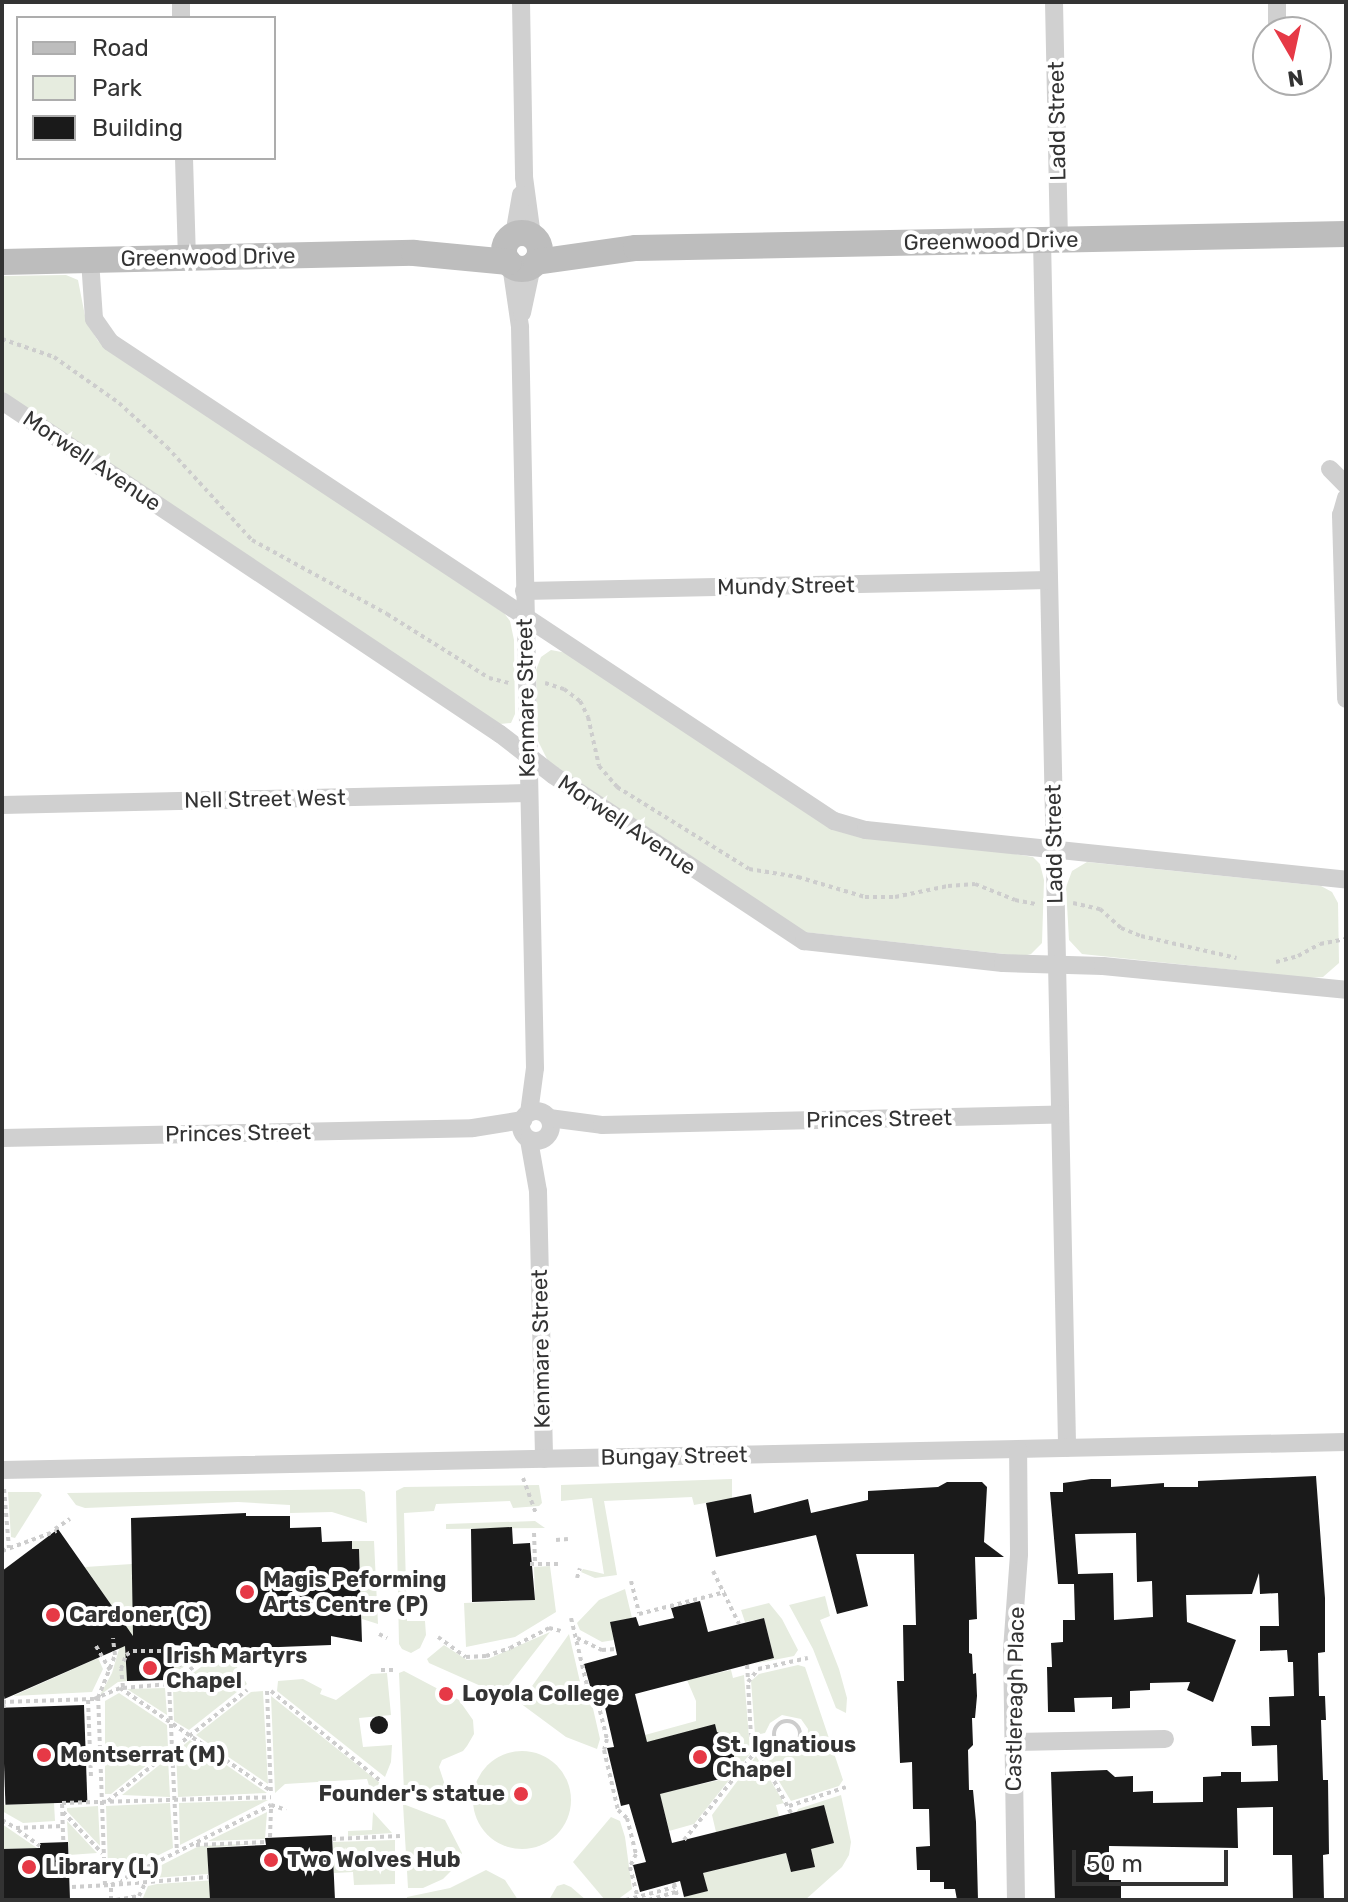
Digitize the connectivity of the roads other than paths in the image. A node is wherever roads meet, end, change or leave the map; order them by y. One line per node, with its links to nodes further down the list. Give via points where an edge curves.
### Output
1 (521, 2): 6 (street, Kenmare Street)
2 (1054, 2): 5 (street, Ladd Street)
3 (184, 160): 7 (street)
4 (1346, 234): 5 (street, Greenwood Drive)
5 (1051, 240): 6 (street, Greenwood Drive); 14 (street, Ladd Street)
6 (522, 251): 7 (street, Greenwood Drive); 15 (street, Kenmare Street)
7 (187, 257): 8 (street, Greenwood Drive)
8 (90, 260): 9 (street, Greenwood Drive); 16 (street, via 94,319 110,342)
9 (2, 262)
10 (2, 401): 18 (street, Morwell Avenue)
11 (1330, 469): 12 (street)
12 (1346, 485)
13 (1346, 498): 17 (street, via 1341,515)
14 (1049, 580): 15 (street, Mundy Street); 21 (street, Ladd Street)
15 (524, 591): 16 (street, Kenmare Street)
16 (524, 616): 18 (street, Kenmare Street); 21 (street, via 844,825)
17 (1346, 699)
18 (527, 755): 19 (street, Kenmare Street); 23 (street, Morwell Avenue, via 804,941)
19 (528, 793): 20 (street, Nell Street West); 26 (street, Kenmare Street)
20 (2, 805)
21 (1054, 849): 22 (street); 23 (street, Ladd Street)
22 (1346, 880)
23 (1057, 965): 24 (street, Morwell Avenue); 25 (street, Ladd Street)
24 (1346, 990)
25 (1060, 1115): 26 (street, Princes Street); 29 (street, Ladd Street)
26 (536, 1126): 27 (street, Princes Street); 31 (street, Kenmare Street)
27 (2, 1138)
28 (1346, 1442): 29 (street, Bungay Street)
29 (1067, 1448): 30 (street, Bungay Street)
30 (1018, 1449): 31 (street, Bungay Street); 34 (street, Castlereagh Place)
31 (544, 1459): 32 (street, Bungay Street)
32 (3, 1478)
33 (1165, 1739): 34 (street)
34 (1012, 1742): 35 (street, Castlereagh Place)
35 (1016, 1900)

